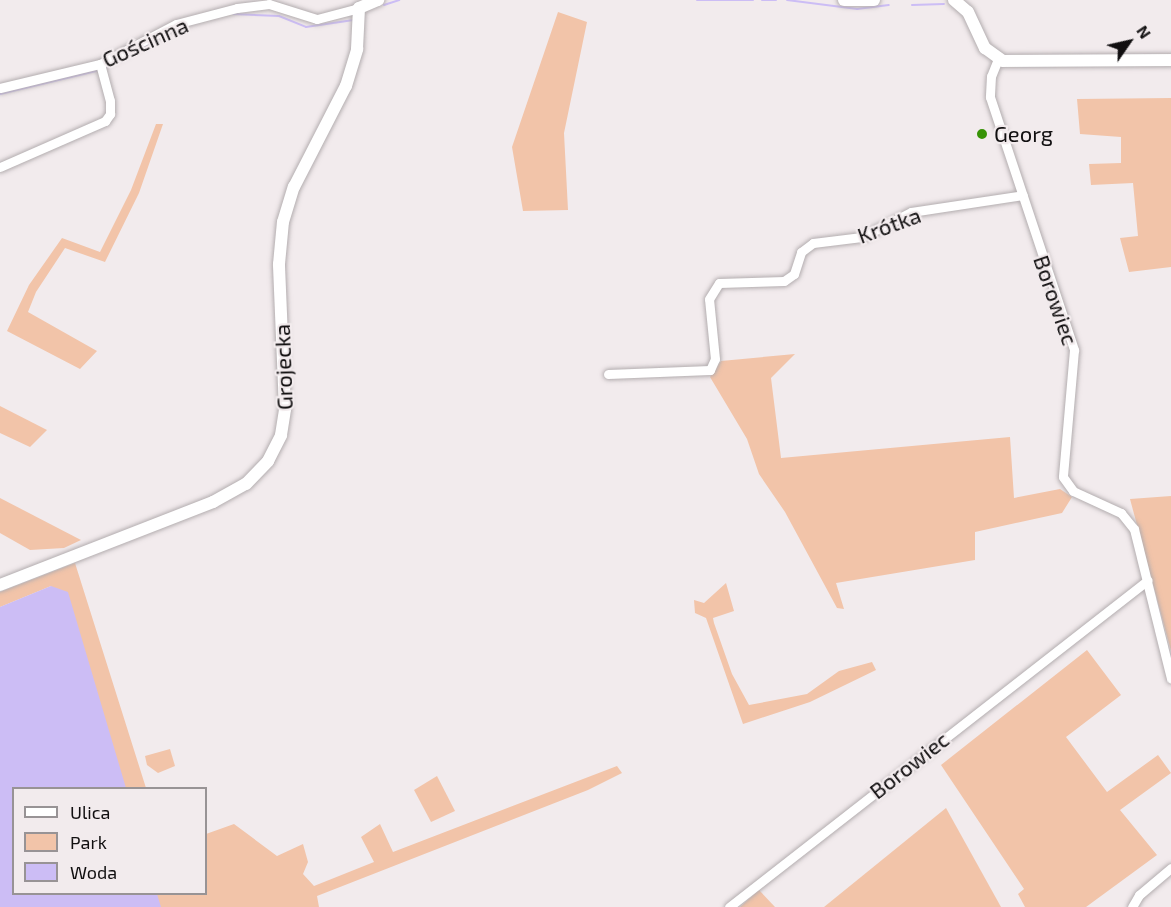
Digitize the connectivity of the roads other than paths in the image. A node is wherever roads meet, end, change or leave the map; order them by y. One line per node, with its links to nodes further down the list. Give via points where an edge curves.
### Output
1 (378, 0): 5 (street)
2 (844, 0): 3 (street)
3 (874, 0)
4 (954, 0): 6 (street, via 968,12 985,48)
5 (359, 8): 8 (street, Gościnna, via 317,20 269,4 237,8 176,24); 14 (street, Grojecka, via 357,49 346,86 292,192 282,228 279,264 285,409 283,428 272,455 246,484 213,502)
6 (998, 59): 7 (street); 11 (street, Borowiec, via 991,76 990,97)
7 (1171, 60)
8 (100, 64): 9 (street, Gościnna); 10 (street, via 110,101 110,114 105,121)
9 (0, 88)
10 (0, 167)
11 (1023, 195): 12 (street, Krótka, via 904,214 862,237 813,243 801,252 795,274 784,281 719,283 709,299 715,359 711,370 693,374); 13 (street, Borowiec, via 1074,350 1063,477 1073,491 1116,510 1128,520)
12 (608, 374)
13 (1148, 580): 15 (street, Borowiec); 17 (street, Borowiec)
14 (0, 585)
15 (1171, 678)
16 (1171, 868): 18 (street, via 1139,895)
17 (729, 907)
18 (1132, 907)

